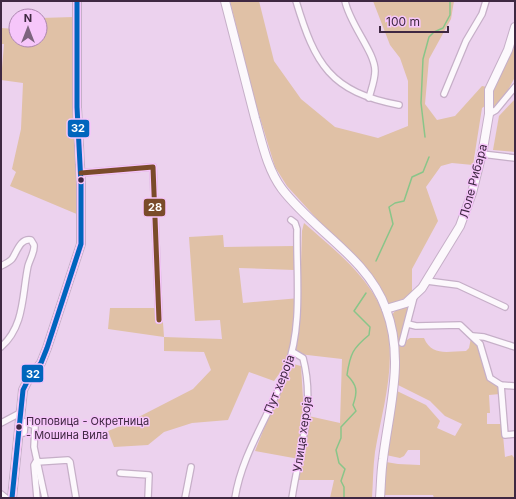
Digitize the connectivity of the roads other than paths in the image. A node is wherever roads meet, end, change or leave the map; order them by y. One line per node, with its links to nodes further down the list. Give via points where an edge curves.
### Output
1 (77, 1): 14 (street)
2 (225, 1): 20 (street, via 270,169 294,202 365,271)
3 (296, 1): 9 (street, via 311,45 323,66 341,84)
4 (345, 1): 9 (street, via 352,23 374,61 374,76)
5 (486, 1): 8 (street)
6 (515, 27): 11 (street, Лоле Рибара, via 508,50 489,90)
7 (515, 87): 11 (street, via 496,110)
8 (444, 94)
9 (369, 98): 10 (street)
10 (399, 105)
11 (489, 114): 12 (street, Лоле Рибара)
12 (482, 154): 13 (street); 17 (street, Лоле Рибара, via 460,226)
13 (515, 158)
14 (81, 173): 21 (street, via 153,167); 30 (street, via 80,251 41,363 23,390)
15 (291, 220): 27 (street, Пут хероја, via 295,222 297,229 296,338)
16 (1, 266): 25 (street, via 10,260 23,242 31,240 34,245 22,310 12,335)
17 (427, 281): 18 (street, Лоле Рибара); 19 (street, via 458,285)
18 (414, 297): 20 (street, Лоле Рибара, via 401,305); 22 (street)
19 (505, 307)
20 (386, 309): 46 (street, via 395,343 395,372)
21 (159, 320)
22 (408, 324): 23 (street, via 456,324); 24 (street)
23 (473, 336): 26 (street); 28 (street, via 484,352 490,378)
24 (402, 343)
25 (1, 347)
26 (515, 347)
27 (293, 352): 44 (street, Пут хероја, via 240,471); 45 (street, Улица хероја, via 303,358 309,402)
28 (502, 384): 29 (street); 32 (street, via 505,435)
29 (514, 386)
30 (22, 418): 31 (street); 33 (street, via 34,426); 38 (street)
31 (1, 424)
32 (515, 434)
33 (37, 461): 39 (street, via 34,465); 40 (street); 41 (street, via 68,460)
34 (191, 467): 43 (street)
35 (120, 473): 42 (street, via 149,475)
36 (1, 494): 37 (street)
37 (6, 498)
38 (12, 498)
39 (37, 498)
40 (45, 498)
41 (76, 498)
42 (148, 498)
43 (184, 498)
44 (235, 498)
45 (292, 498)
46 (380, 498)

